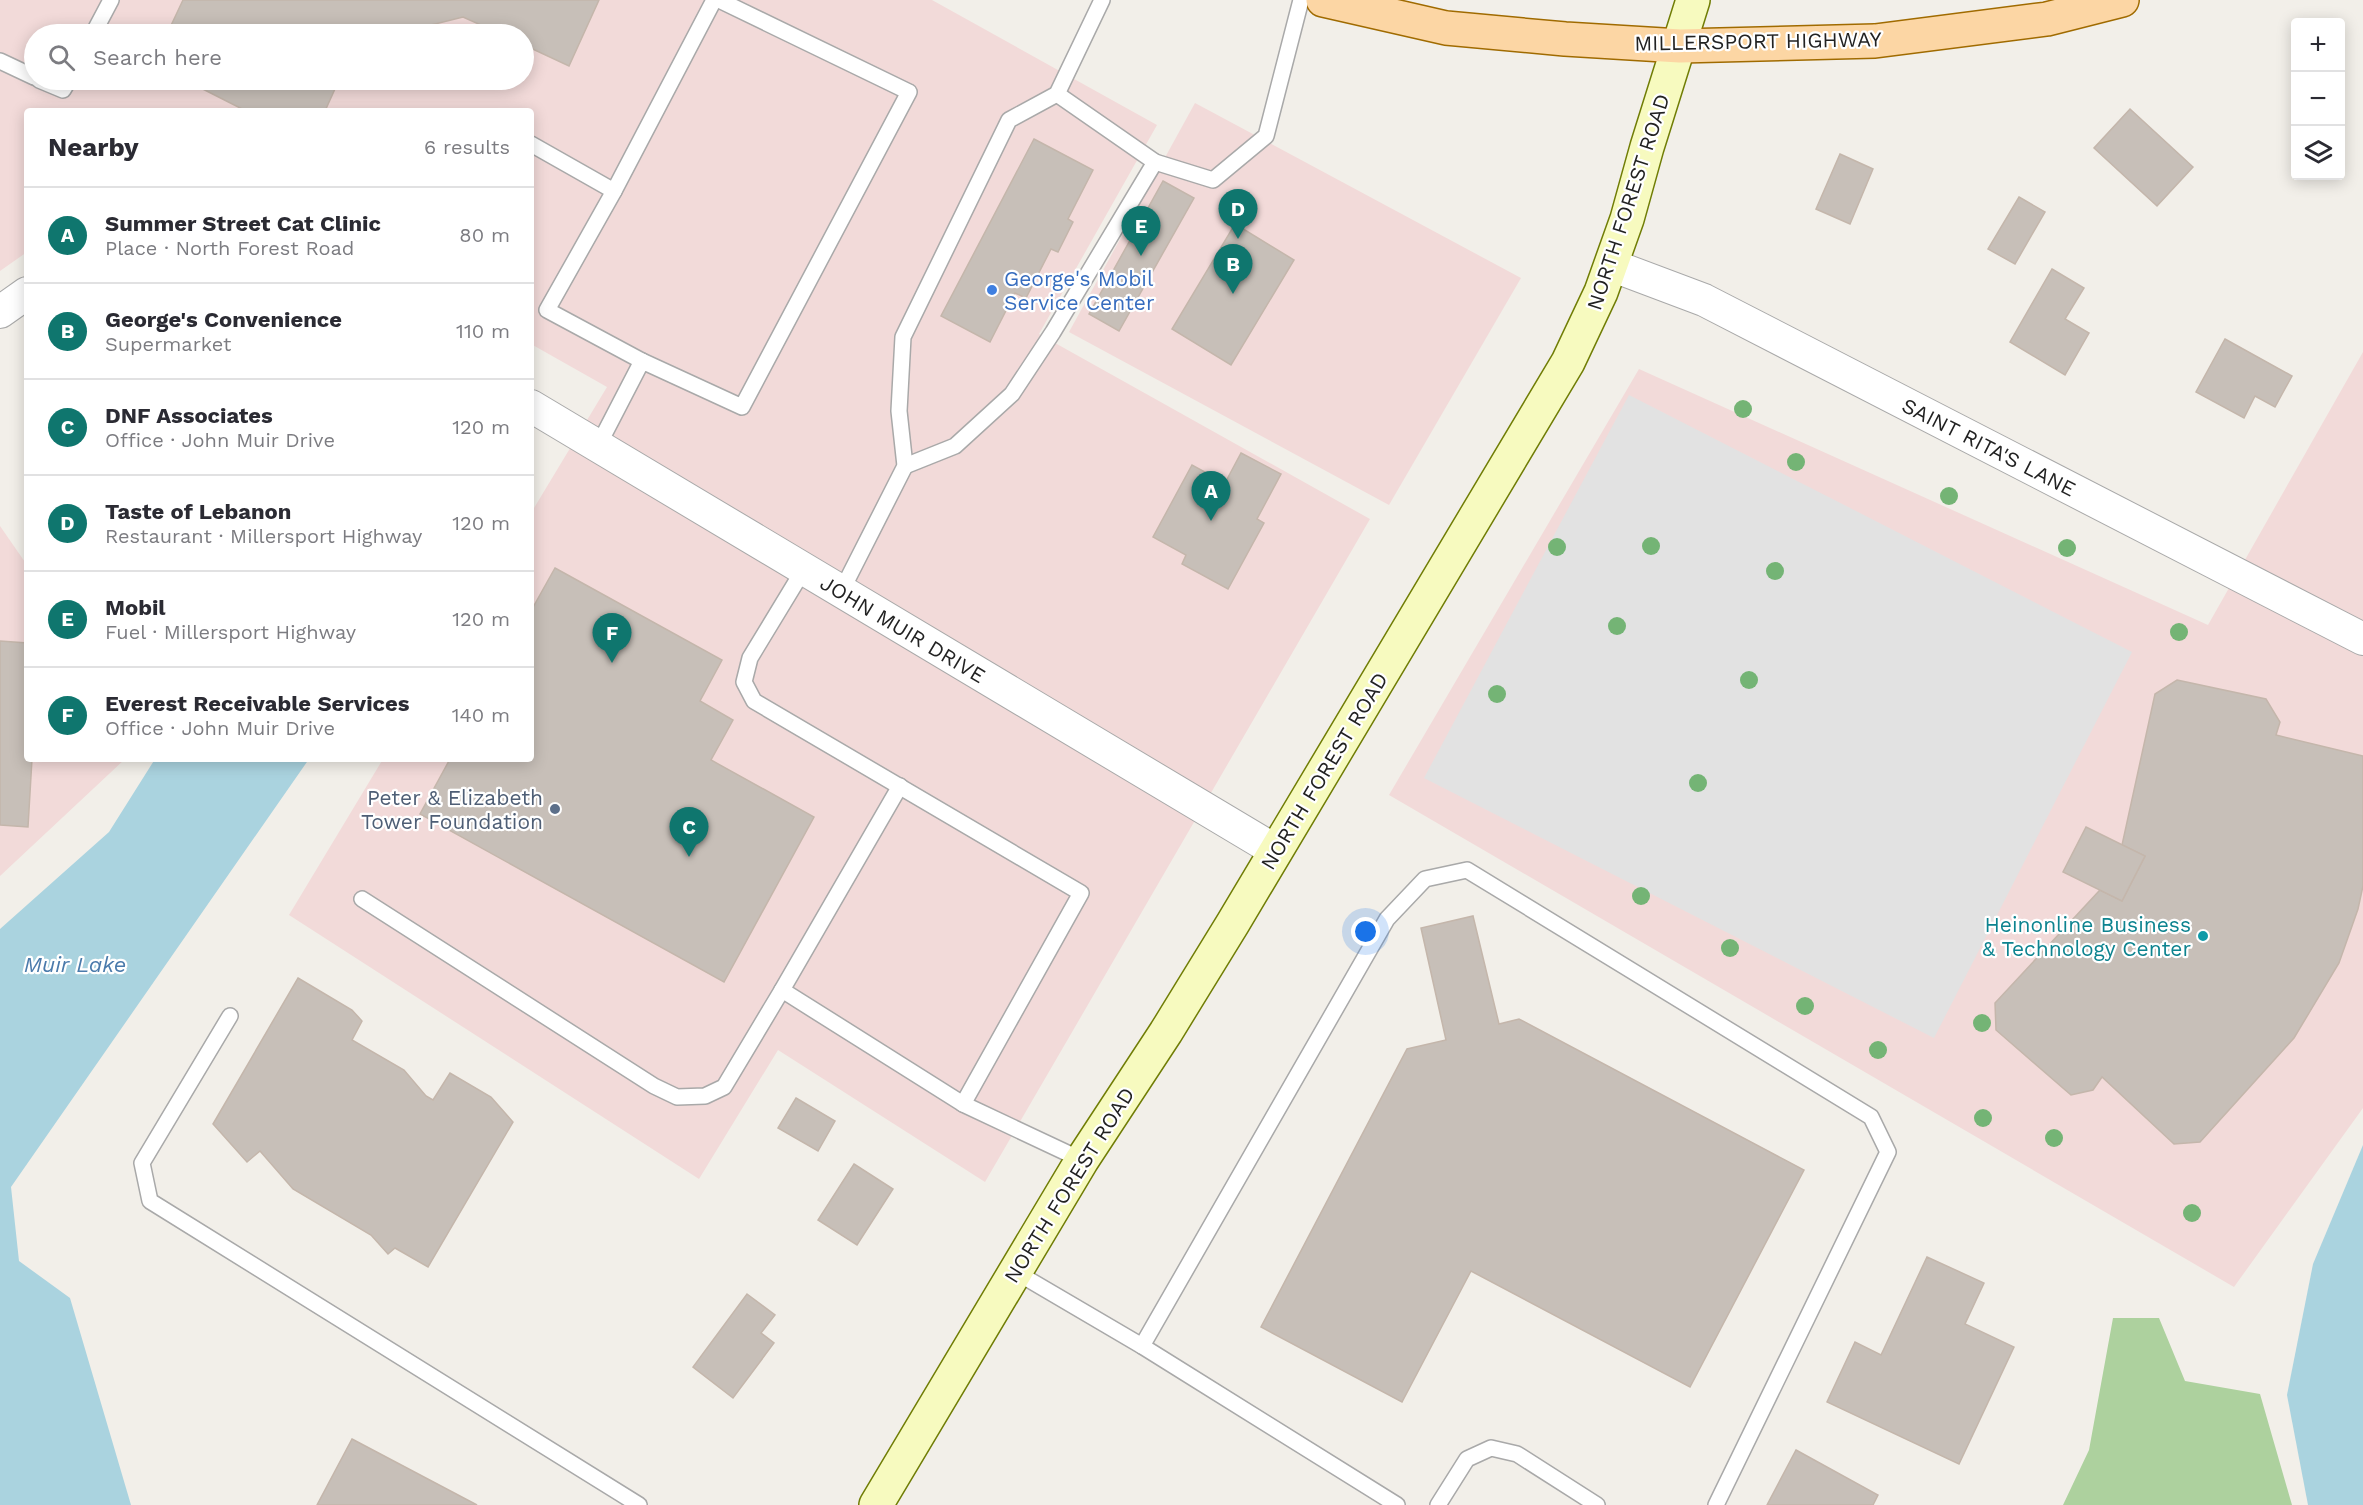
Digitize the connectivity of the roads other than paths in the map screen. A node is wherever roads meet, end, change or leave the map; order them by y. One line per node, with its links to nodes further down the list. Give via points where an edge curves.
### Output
1 (111, 0): 9 (lane)
2 (714, 0): 16 (lane)
3 (719, 0): 20 (lane, via 909,92 742,407)
4 (1102, 0): 13 (lane)
5 (1301, 0): 15 (lane, via 1266,136 1213,180)
6 (1323, 0): 10 (main road, MILLERSPORT HIGHWAY, via 1446,28)
7 (1693, 0): 10 (street, NORTH FOREST ROAD)
8 (2122, 0): 10 (main road, MILLERSPORT HIGHWAY, via 2047,19 1875,41)
9 (98, 24)
10 (1680, 46): 17 (street, NORTH FOREST ROAD)
11 (0, 61): 12 (lane)
12 (24, 72)
13 (1057, 94): 15 (lane); 23 (lane, via 1009,120 903,337 899,411)
14 (534, 146): 16 (lane)
15 (1155, 162): 23 (lane, via 1012,394 955,446)
16 (614, 191): 20 (lane, via 547,310)
17 (1611, 265): 26 (street, SAINT RITA'S LANE, via 1704,300); 28 (street, NORTH FOREST ROAD, via 1568,362)
18 (24, 294): 19 (street)
19 (0, 312)
20 (642, 362): 22 (lane)
21 (534, 408): 22 (street, JOHN MUIR DRIVE)
22 (598, 446): 24 (street, JOHN MUIR DRIVE)
23 (905, 466): 25 (lane)
24 (804, 569): 25 (street, JOHN MUIR DRIVE); 27 (lane, via 750,658 744,682 754,701)
25 (841, 592): 28 (street, JOHN MUIR DRIVE)
26 (2363, 639)
27 (900, 786): 30 (lane); 32 (lane, via 1082,893)
28 (1276, 851): 33 (street, NORTH FOREST ROAD, via 1166,1032)
29 (362, 899): 30 (lane, via 677,1097 705,1096 724,1087)
30 (782, 990): 32 (lane)
31 (230, 1016): 36 (lane, via 142,1163 150,1201)
32 (963, 1104): 33 (lane)
33 (1082, 1160): 34 (street, NORTH FOREST ROAD)
34 (1014, 1272): 35 (lane); 38 (street, NORTH FOREST ROAD)
35 (1142, 1346): 39 (lane); 42 (lane, via 1387,919 1425,879 1467,870 1871,1117 1888,1152)
36 (622, 1501): 37 (lane)
37 (639, 1505)
38 (876, 1505)
39 (1397, 1505)
40 (1438, 1505): 41 (lane, via 1467,1459 1491,1448 1517,1454)
41 (1596, 1505)
42 (1716, 1505)

